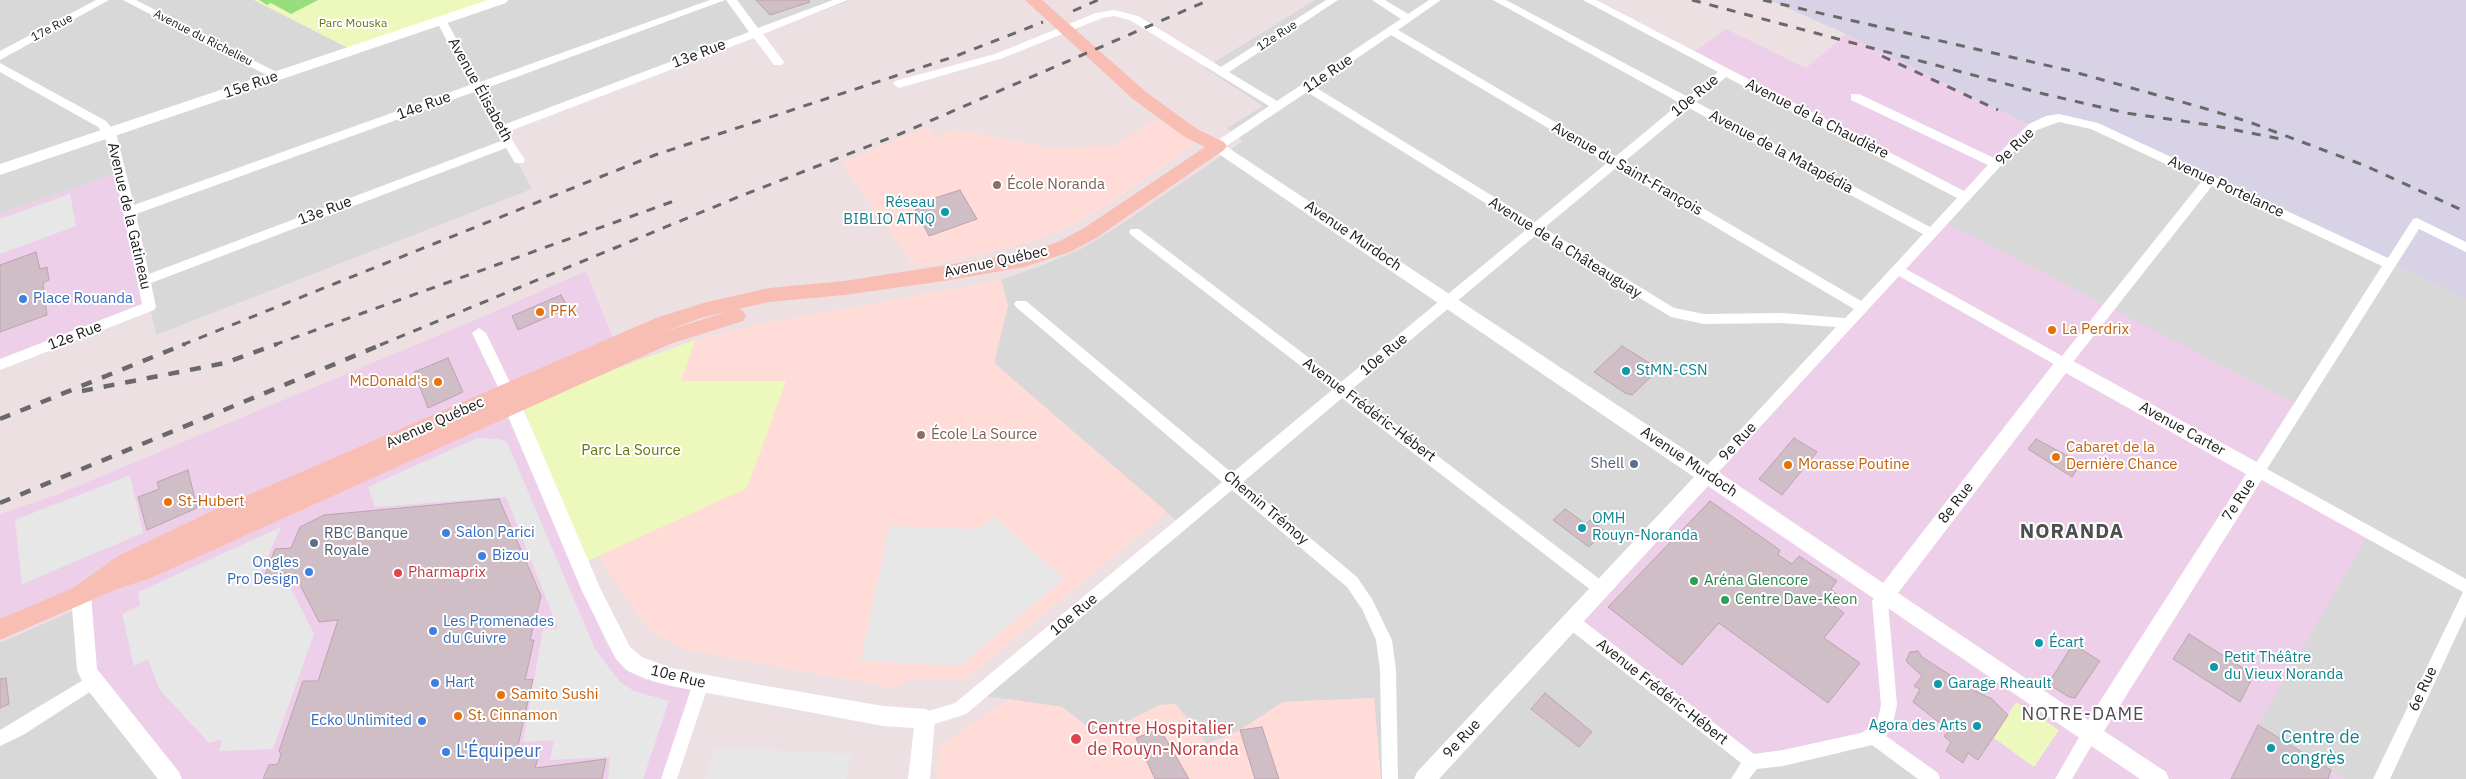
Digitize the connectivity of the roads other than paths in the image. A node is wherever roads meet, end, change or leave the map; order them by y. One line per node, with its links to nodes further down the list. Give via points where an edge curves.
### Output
1 (104, 0): 18 (street, 17e Rue)
2 (128, 0): 23 (street, Avenue du Richelieu)
3 (501, 0): 15 (street, 15e Rue)
4 (720, 0): 25 (street, 14e Rue)
5 (731, 0): 17 (street)
6 (843, 0): 17 (street, 13e Rue)
7 (1033, 0): 34 (main road, Avenue Murdoch, via 1140,96 1192,133)
8 (1053, 0): 34 (main road, Avenue Murdoch, via 1140,79 1213,133)
9 (1333, 0): 21 (street, 12e Rue)
10 (1377, 0): 14 (street)
11 (1436, 0): 14 (street, 11e Rue)
12 (1498, 0): 28 (street, Avenue de la Matapédia)
13 (1588, 0): 22 (street, Avenue de la Chaudière)
14 (1409, 18): 16 (street, 11e Rue)
15 (441, 20): 23 (street, 15e Rue); 25 (street, Avenue Élisabeth)
16 (1390, 31): 26 (street, 11e Rue); 36 (street, Avenue du Saint-François)
17 (756, 33): 19 (street); 31 (street, 13e Rue)
18 (0, 56)
19 (778, 62)
20 (0, 67): 32 (street, Avenue de la Gatineau, via 102,124)
21 (1221, 72): 24 (street, via 1128,15 1107,13 999,56); 29 (street)
22 (1725, 72): 28 (street, 10e Rue); 40 (street, Avenue de la Chaudière)
23 (278, 76): 32 (street, 15e Rue)
24 (900, 84)
25 (477, 87): 31 (street, Avenue Élisabeth); 41 (street, 14e Rue)
26 (1307, 87): 29 (street, 11e Rue); 42 (street, Avenue de la Châteauguay)
27 (1855, 97): 37 (street)
28 (1688, 102): 36 (street, 10e Rue); 44 (street, Avenue de la Matapédia)
29 (1279, 107): 34 (street, 11e Rue)
30 (2059, 118): 37 (street, 9e Rue, via 2032,127); 39 (street, Avenue Portelance, via 2094,126)
31 (500, 130): 33 (street, Avenue Élisabeth)
32 (110, 133): 38 (street, 15e Rue); 41 (street, Avenue de la Gatineau)
33 (508, 143): 35 (street, Avenue Élisabeth); 48 (street, 13e Rue)
34 (1218, 146): 49 (street, Avenue Murdoch); 58 (main road, Avenue Québec, via 1090,233 1064,247 997,265 804,293 663,339)
35 (519, 160)
36 (1615, 162): 42 (street, 10e Rue); 52 (street, Avenue du Saint-François)
37 (1996, 164): 40 (street, 9e Rue)
38 (0, 170)
39 (2210, 180): 46 (street, Avenue Portelance); 55 (street, 8e Rue)
40 (1966, 197): 44 (street, 9e Rue)
41 (128, 212): 48 (street, Avenue de la Gatineau)
42 (1534, 229): 49 (street, 10e Rue); 53 (street, Avenue de la Châteauguay, via 1671,312 1704,319 1782,318 1832,320)
43 (1136, 232): 57 (street, Avenue Frédéric-Hébert)
44 (1932, 233): 47 (street, 9e Rue)
45 (2466, 246): 46 (street, 7e Rue, via 2417,222)
46 (2390, 264): 59 (street, 7e Rue)
47 (1898, 270): 52 (street, 9e Rue); 55 (street, Avenue Carter)
48 (143, 281): 51 (street, Avenue de la Gatineau)
49 (1449, 300): 57 (street, 10e Rue); 60 (street, Avenue Murdoch)
50 (1021, 304): 61 (street, Chemin Trémoy)
51 (149, 307): 56 (street, 12e Rue)
52 (1863, 308): 53 (street, 9e Rue)
53 (1848, 324): 60 (street, 9e Rue)
54 (479, 332): 58 (street, 10e Rue)
55 (2064, 363): 59 (street, Avenue Carter); 64 (street, 8e Rue)
56 (0, 365)
57 (1342, 390): 61 (street, 10e Rue); 63 (street, Avenue Frédéric-Hébert)
58 (510, 398): 65 (main road, Avenue Québec, via 143,571); 70 (street, 10e Rue, via 592,591 623,653 635,664 652,672)
59 (2258, 471): 62 (street, Avenue Carter); 72 (street, 7e Rue)
60 (1708, 474): 63 (street, 9e Rue); 64 (street, Avenue Murdoch)
61 (1234, 481): 71 (street, 10e Rue, via 960,709); 79 (street, Chemin Trémoy, via 1352,582 1376,621 1384,640 1388,670)
62 (2466, 587)
63 (1601, 589): 67 (street, 9e Rue)
64 (1885, 594): 72 (street, Avenue Murdoch); 73 (street, 8e Rue, via 1880,601 1880,614 1888,713 1884,727)
65 (80, 595): 68 (main road, Avenue Québec); 69 (street, via 84,651 87,670)
66 (2466, 598): 85 (street, 6e Rue)
67 (1572, 621): 75 (street, Avenue Frédéric-Hébert); 80 (street, 9e Rue)
68 (0, 630)
69 (93, 681): 74 (street); 76 (street)
70 (701, 684): 71 (street, 10e Rue, via 883,716); 77 (street)
71 (925, 719): 78 (street)
72 (2091, 733): 83 (street, 7e Rue); 84 (street, Avenue Murdoch)
73 (1873, 736): 75 (street, via 1783,758); 82 (street)
74 (0, 738)
75 (1752, 762): 81 (street)
76 (172, 779)
77 (669, 779)
78 (919, 779)
79 (1390, 779)
80 (1425, 779)
81 (1739, 779)
82 (1932, 779)
83 (2063, 779)
84 (2158, 779)
85 (2381, 779)

